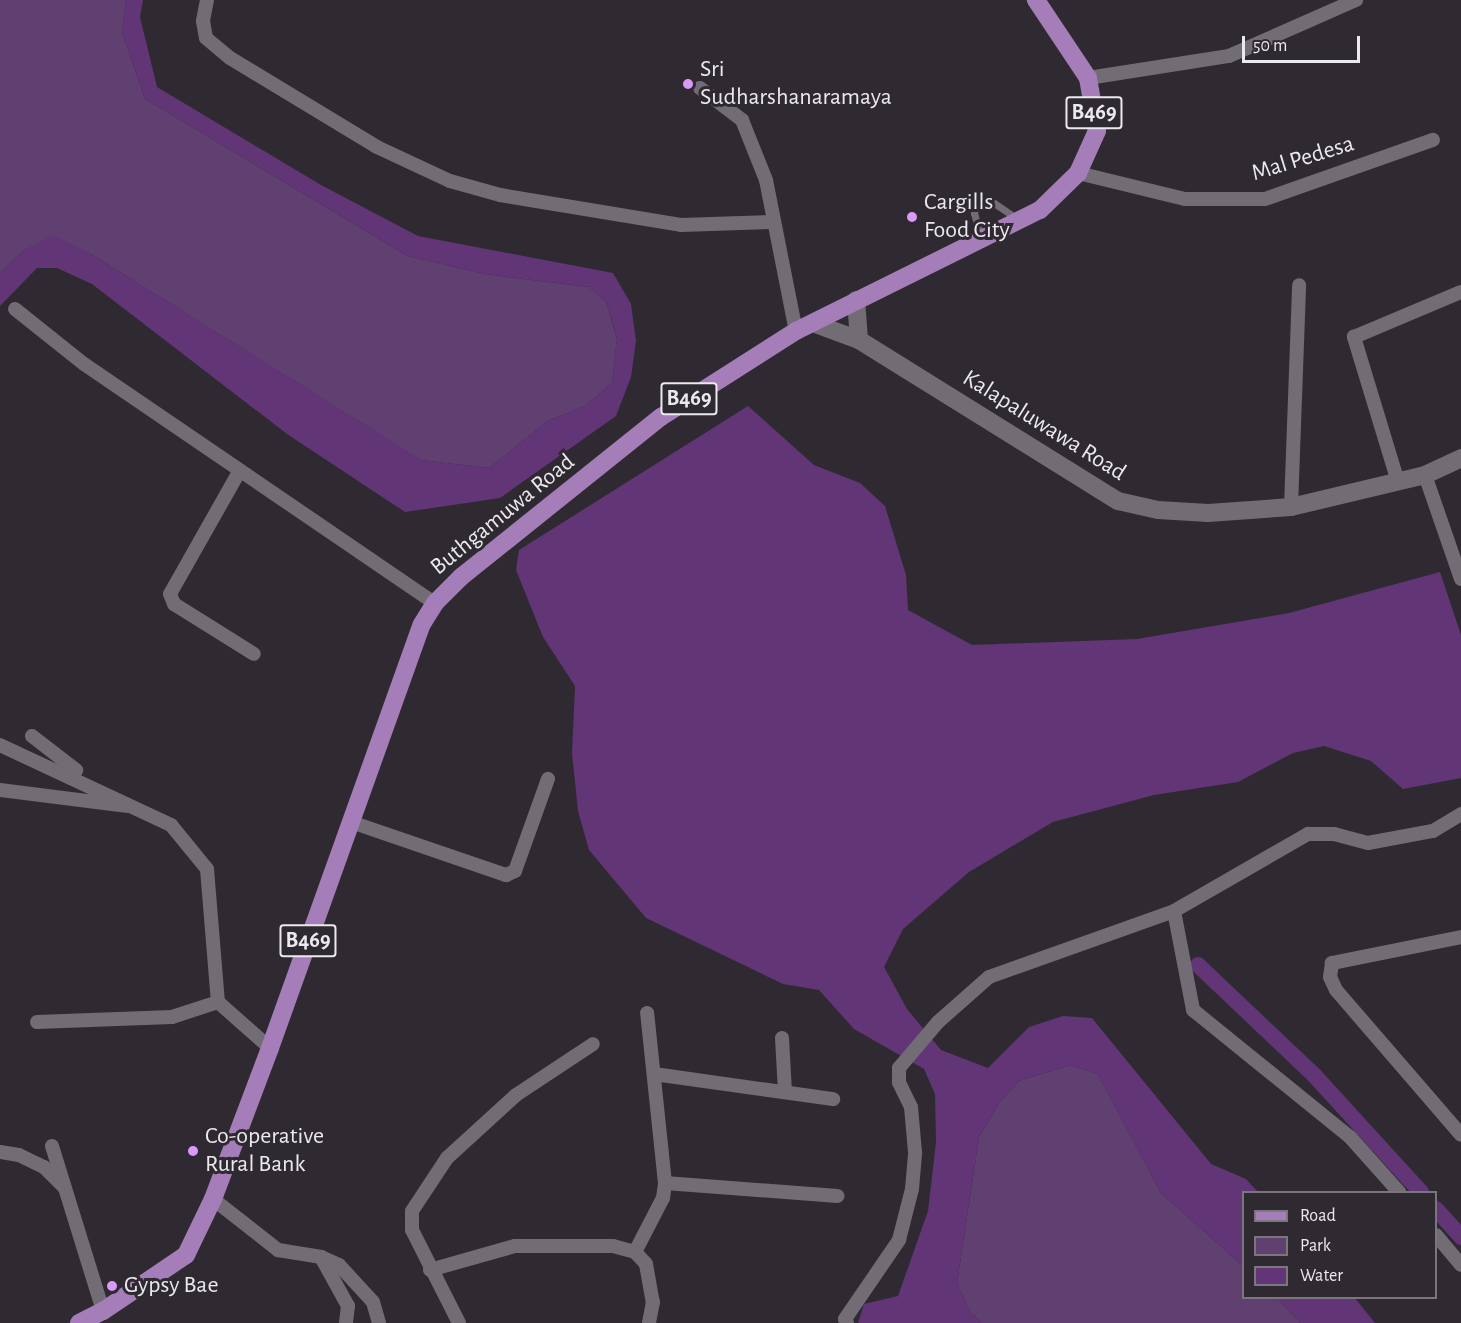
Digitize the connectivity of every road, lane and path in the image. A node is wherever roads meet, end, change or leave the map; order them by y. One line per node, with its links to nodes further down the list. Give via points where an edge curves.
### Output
1 (207, 0): 9 (street, via 203,21 206,38 230,58 377,147 450,181 500,195 681,225)
2 (1036, 0): 4 (main road, Buthgamuwa Road / B469)
3 (1356, 0): 4 (street, via 1229,56)
4 (1088, 78): 7 (main road, Buthgamuwa Road / B469, via 1097,131)
5 (700, 88): 9 (street, via 742,120 766,180)
6 (1433, 140): 7 (street, Mal Pedesa, via 1265,199 1185,200)
7 (1078, 173): 8 (main road, Buthgamuwa Road / B469, via 1040,210)
8 (1018, 220): 10 (main road, Buthgamuwa Road / B469); 10 (lane, via 987,200 977,204 974,213)
9 (773, 222): 16 (street)
10 (981, 239): 13 (main road, Buthgamuwa Road / B469)
11 (1299, 285): 22 (street)
12 (1461, 292): 21 (street, via 1354,338)
13 (856, 300): 15 (main road, Buthgamuwa Road / B469); 17 (street)
14 (15, 309): 19 (street, via 84,364)
15 (813, 323): 16 (main road, Buthgamuwa Road / B469); 17 (street, Kalapaluwawa Road)
16 (795, 331): 24 (main road, Buthgamuwa Road / B469, via 661,417 461,577)
17 (859, 340): 22 (street, Kalapaluwawa Road, via 1118,501 1158,510 1208,513)
18 (1461, 458): 20 (street, Kalapaluwawa Road)
19 (239, 472): 24 (street); 25 (street, via 170,594 174,604)
20 (1425, 475): 21 (street, Kalapaluwawa Road); 23 (street)
21 (1398, 482): 22 (street, Kalapaluwawa Road)
22 (1291, 507)
23 (1461, 579)
24 (435, 603): 32 (main road, Buthgamuwa Road / B469, via 422,624)
25 (254, 654)
26 (32, 736): 30 (street, via 64,764 134,800)
27 (0, 745): 30 (street)
28 (548, 779): 32 (street, via 515,871 506,875)
29 (0, 790): 30 (street)
30 (142, 809): 35 (street, via 171,825 207,869)
31 (1461, 814): 33 (street, via 1433,831 1368,843 1334,834 1308,834)
32 (351, 822): 40 (main road, Buthgamuwa Road / B469)
33 (1174, 910): 49 (street, via 1193,1010 1350,1137); 63 (street, via 989,977 938,1022 899,1068 899,1082 911,1107 915,1152 912,1189 899,1240 845,1319)
34 (1461, 937): 44 (street, via 1332,963 1330,977 1336,990)
35 (218, 1002): 37 (street, via 172,1017); 40 (street)
36 (647, 1013): 41 (street)
37 (37, 1022)
38 (782, 1038): 42 (street)
39 (593, 1044): 56 (street, via 516,1095 447,1158 412,1211 412,1230)
40 (270, 1048): 51 (main road, Buthgamuwa Road / B469)
41 (654, 1074): 42 (street); 47 (street)
42 (784, 1092): 43 (street)
43 (833, 1098)
44 (1461, 1135)
45 (52, 1146): 48 (street)
46 (0, 1152): 48 (street, via 44,1167)
47 (665, 1183): 50 (street); 53 (street, via 663,1198)
48 (66, 1188): 57 (street)
49 (1397, 1191)
50 (838, 1196)
51 (213, 1199): 54 (street, via 278,1250); 57 (main road, Buthgamuwa Road / B469, via 186,1255)
52 (1437, 1236): 55 (street)
53 (635, 1252): 56 (street, via 613,1246 515,1246); 62 (street, via 646,1264 653,1302)
54 (321, 1257): 59 (street, via 348,1306); 60 (street, via 339,1265 373,1302)
55 (1461, 1265)
56 (429, 1270): 61 (street)
57 (104, 1311): 58 (main road, Buthgamuwa Road / B469)
58 (79, 1323)
59 (346, 1323)
60 (380, 1323)
61 (459, 1323)
62 (649, 1323)
63 (847, 1323)

